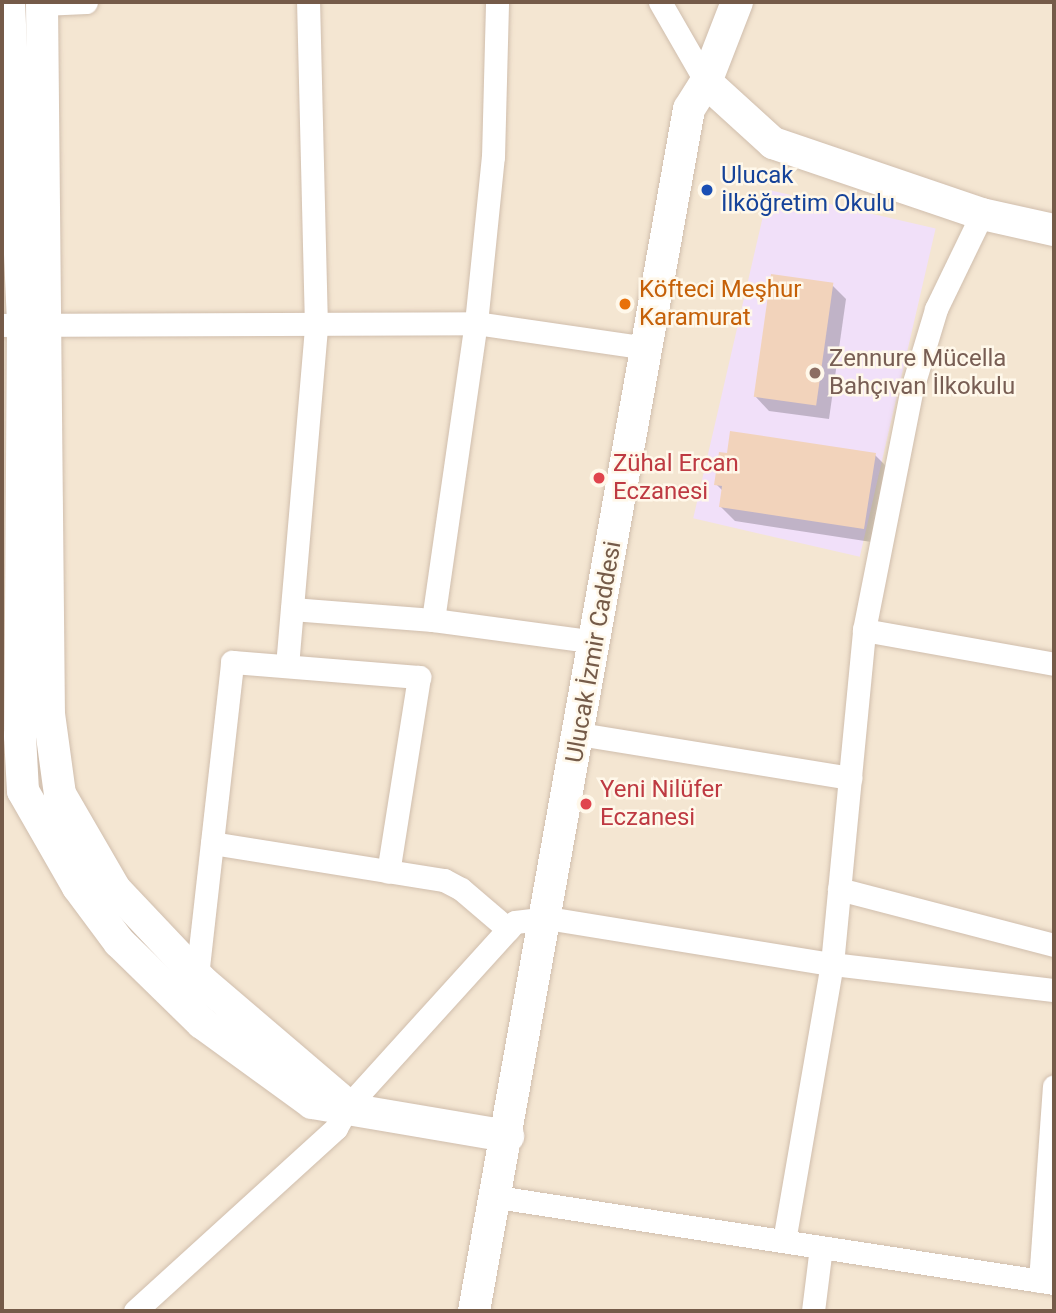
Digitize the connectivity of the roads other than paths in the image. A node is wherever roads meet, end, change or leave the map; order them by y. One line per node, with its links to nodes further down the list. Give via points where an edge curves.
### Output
1 (9, 2): 12 (street)
2 (86, 2): 7 (street)
3 (308, 2): 13 (street)
4 (497, 2): 11 (street, via 493,157)
5 (660, 2): 8 (street)
6 (737, 2): 8 (street, Ulucak İzmir Caddesi)
7 (42, 3): 12 (street)
8 (706, 82): 9 (street, via 773,143); 14 (street, Ulucak İzmir Caddesi, via 689,109)
9 (982, 214): 10 (street); 17 (street, via 936,309 911,392)
10 (1054, 230)
11 (476, 323): 13 (street); 14 (street); 16 (street)
12 (25, 325): 13 (street); 30 (street, via 49,714 60,794 115,890)
13 (316, 327): 15 (street)
14 (647, 348): 18 (street, Ulucak İzmir Caddesi)
15 (292, 609): 16 (street); 20 (street)
16 (433, 620): 18 (street)
17 (864, 630): 19 (street); 22 (street)
18 (596, 642): 21 (street, Ulucak İzmir Caddesi)
19 (1054, 664)
20 (287, 666): 23 (street, via 232,662); 24 (street, via 419,677)
21 (579, 734): 22 (street); 26 (street, Ulucak İzmir Caddesi)
22 (850, 778): 25 (street)
23 (212, 843): 24 (street); 30 (street)
24 (388, 872): 27 (street, via 444,880)
25 (839, 890): 28 (street); 29 (street)
26 (547, 918): 27 (street, via 515,922); 29 (street); 34 (street, Ulucak İzmir Caddesi)
27 (508, 929): 33 (street)
28 (1054, 945)
29 (832, 964): 31 (street); 36 (street)
30 (187, 987): 33 (street)
31 (1054, 990)
32 (1054, 1087): 38 (street)
33 (348, 1106): 34 (street); 39 (street, via 336,1128)
34 (508, 1136): 35 (street, Ulucak İzmir Caddesi)
35 (497, 1197): 36 (street); 40 (street, Ulucak İzmir Caddesi)
36 (784, 1241): 37 (street)
37 (821, 1247): 38 (street); 41 (street)
38 (1047, 1282)
39 (145, 1307)
40 (474, 1311)
41 (813, 1311)

